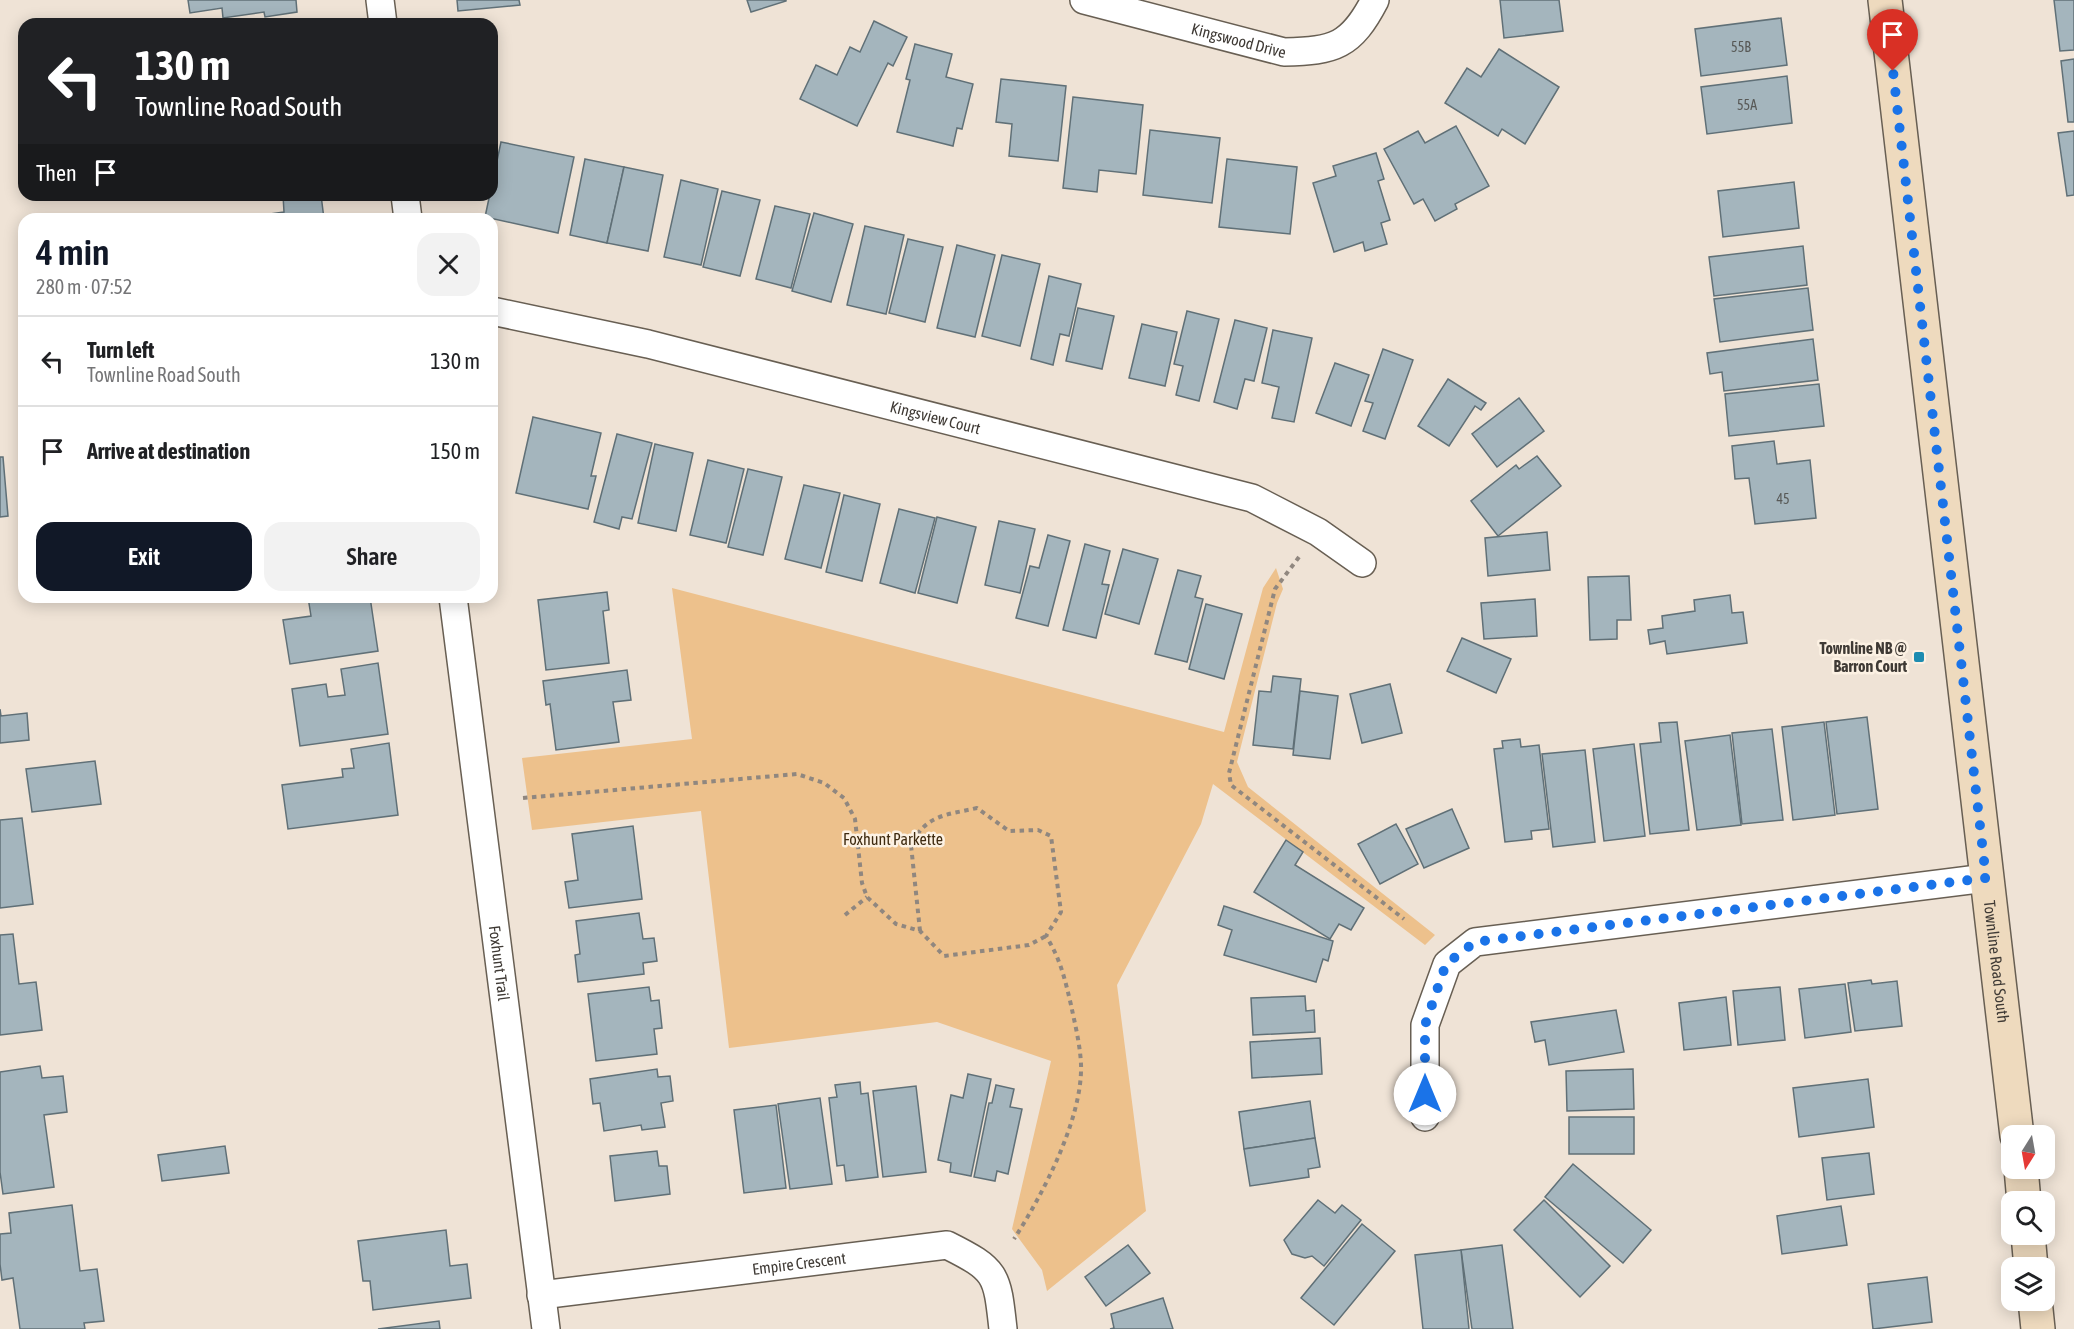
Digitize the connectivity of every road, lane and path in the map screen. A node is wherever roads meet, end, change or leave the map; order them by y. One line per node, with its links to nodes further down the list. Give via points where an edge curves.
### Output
1 (380, 0): 5 (street)
2 (1084, 0): 3 (street, Kingswood Drive, via 1284,52 1332,47 1360,28)
3 (1375, 0)
4 (1885, 0): 11 (main road, Townline Road South)
5 (382, 18)
6 (498, 312): 7 (street, Kingsview Court, via 648,344 1252,498)
7 (1318, 532): 8 (street, Kingsview Court); 14 (path, via 1275,589 1229,773 1232,785)
8 (1362, 563)
9 (454, 603): 20 (street, Foxhunt Trail)
10 (523, 798): 12 (path, via 797,774 824,783 844,798 855,819)
11 (1986, 878): 17 (street, via 1475,942 1446,964 1425,1025); 18 (main road, Townline Road South)
12 (867, 897): 13 (path); 15 (path, via 896,924)
13 (844, 915)
14 (1404, 919)
15 (920, 931): 16 (path, via 944,956 1029,945); 16 (path, via 911,845 916,834 929,820 977,808 1009,831 1038,830 1051,836 1061,912)
16 (1046, 936): 19 (path, via 1064,973 1081,1065 1077,1099 1059,1153 1037,1204)
17 (1425, 1117)
18 (2016, 1125)
19 (1014, 1239)
20 (542, 1295): 22 (street, Foxhunt Trail); 23 (street, Empire Crescent, via 947,1245 982,1263 996,1280)
21 (2036, 1311): 24 (main road)
22 (546, 1329)
23 (1003, 1329)
24 (2038, 1329)

